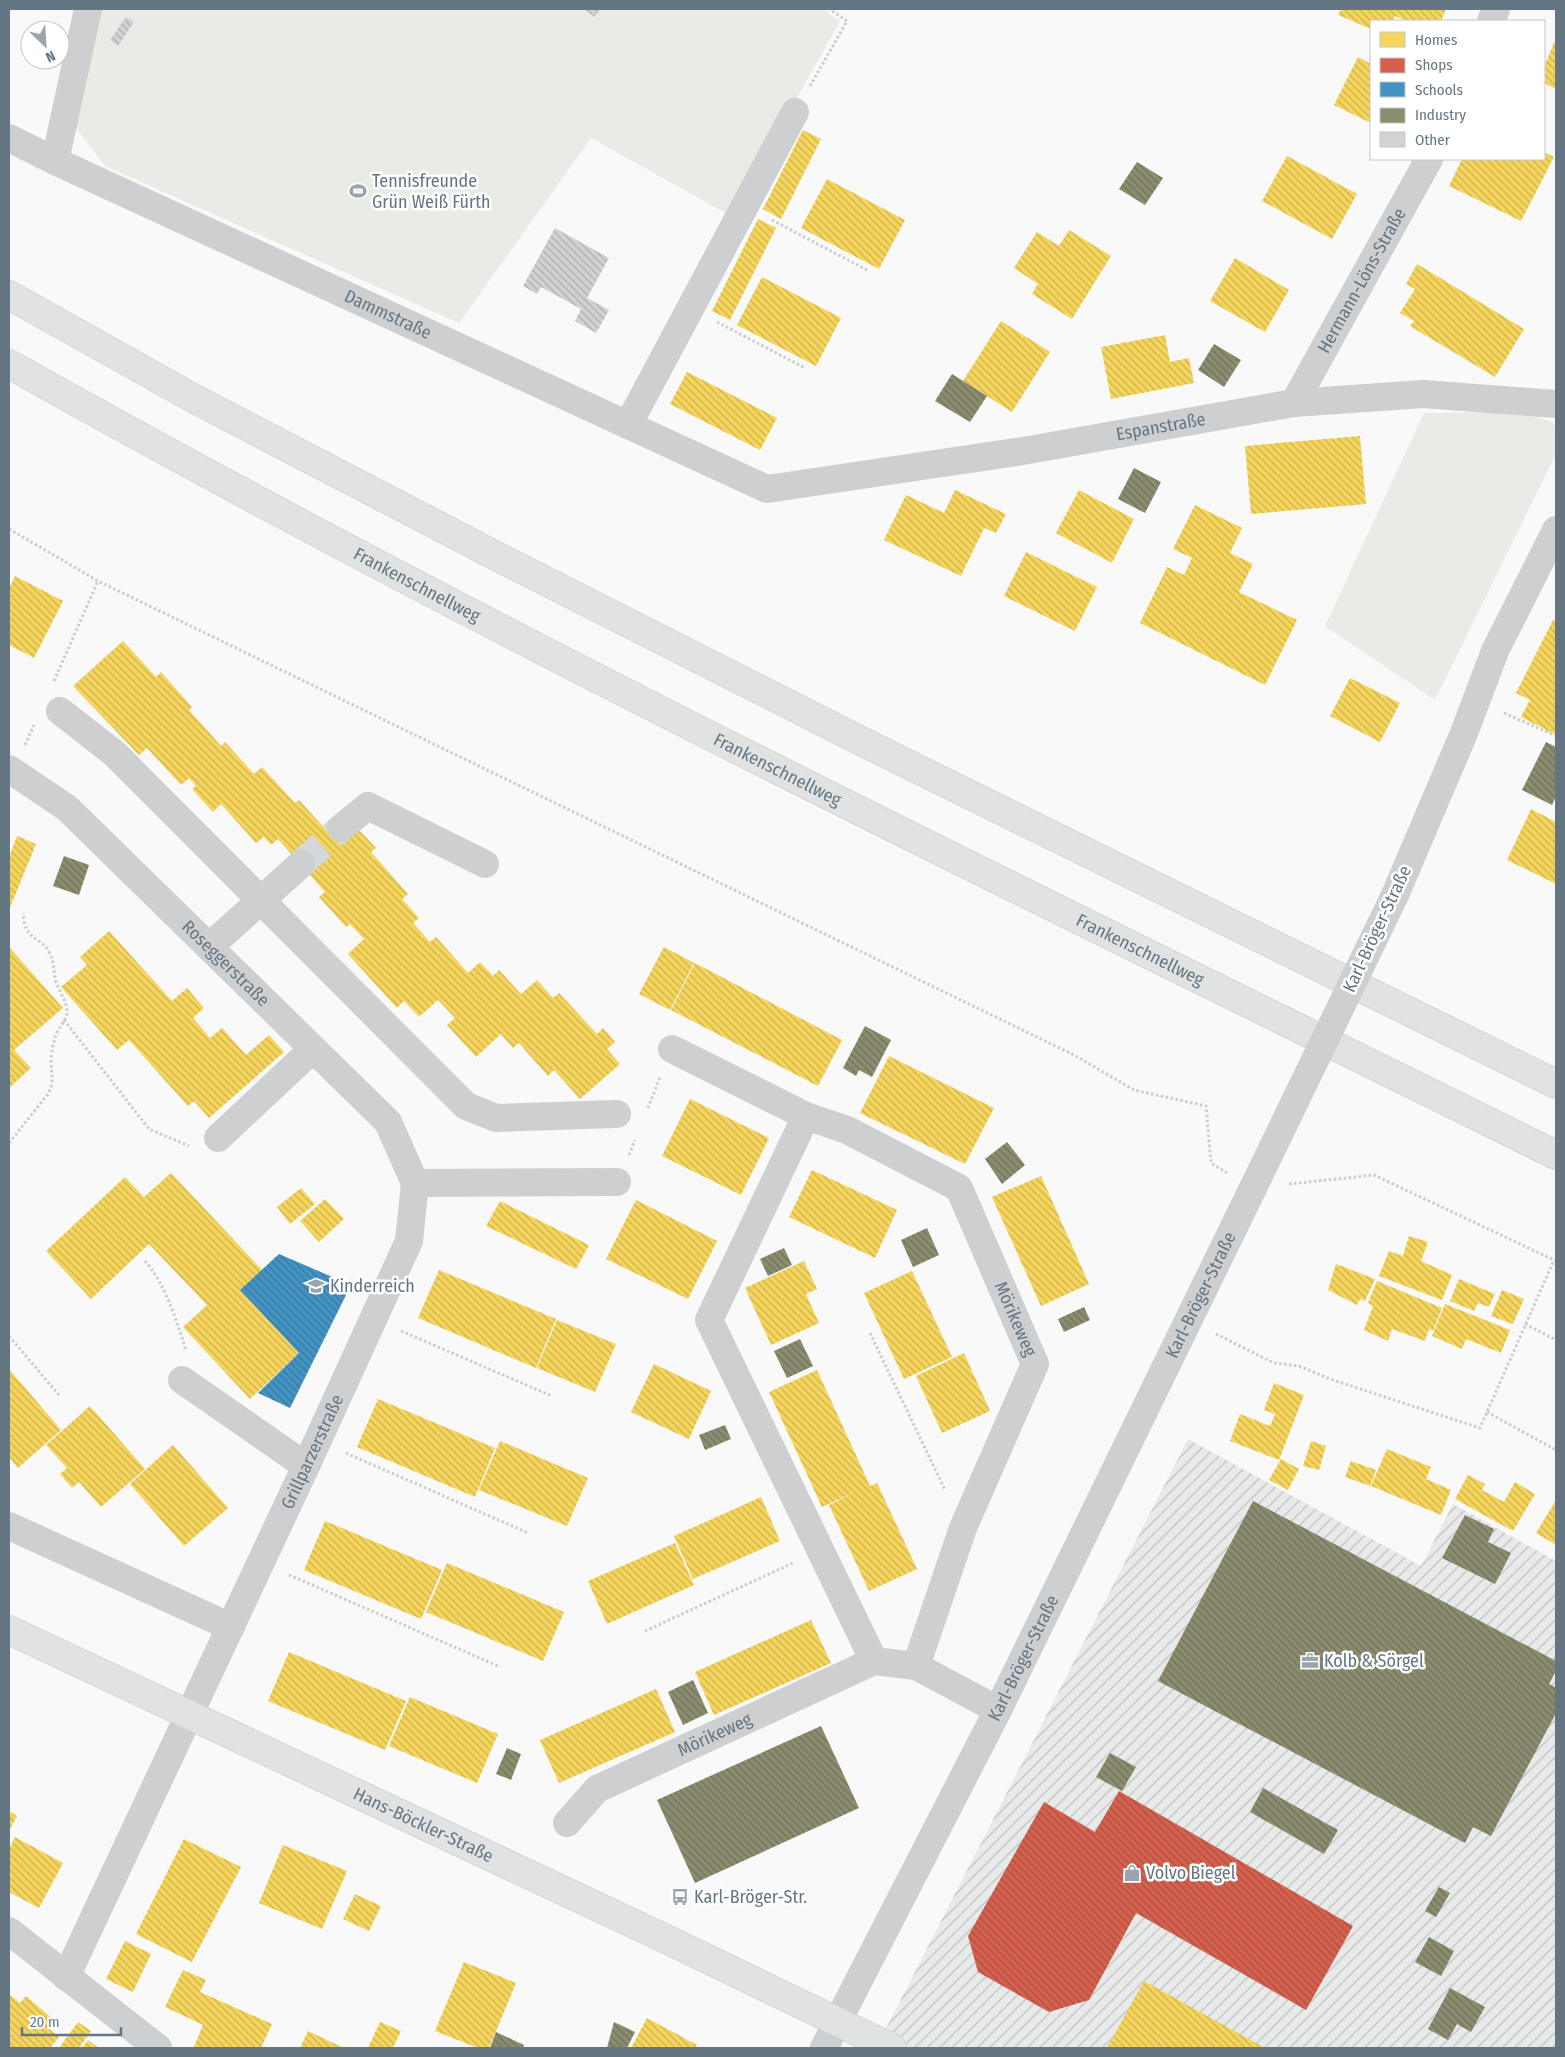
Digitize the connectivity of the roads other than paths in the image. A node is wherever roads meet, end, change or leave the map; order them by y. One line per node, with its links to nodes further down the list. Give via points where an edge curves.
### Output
1 (88, 9): 5 (street)
2 (795, 112): 10 (street)
3 (9, 138): 5 (street, Dammstraße)
4 (1428, 160): 8 (street, Hermann-Löns-Straße)
5 (55, 162): 10 (street, Dammstraße)
6 (9, 295): 22 (main road, via 193,398 526,571 876,749)
7 (9, 364): 26 (main road, Frankenschnellweg, via 161,450 473,615)
8 (1294, 403): 9 (street, Espanstraße, via 1423,394); 11 (street, Espanstraße, via 1023,452)
9 (1556, 404)
10 (628, 426): 11 (street, Dammstraße)
11 (767, 489)
12 (1556, 530): 36 (street, Karl-Bröger-Straße, bridge, via 1495,651 1464,733 1394,895)
13 (55, 700): 18 (street, via 115,754)
14 (11, 770): 19 (street, Roseggerstraße, via 67,808)
15 (341, 828): 17 (street, via 368,806)
16 (301, 864): 18 (street)
17 (485, 864)
18 (261, 901): 19 (street); 23 (street, via 466,1106 496,1118)
19 (209, 947): 20 (street, Roseggerstraße)
20 (313, 1049): 25 (street); 28 (street, Roseggerstraße, via 388,1122)
21 (672, 1049): 24 (street, Mörikeweg)
22 (1556, 1084)
23 (617, 1114)
24 (806, 1116): 34 (street, via 709,1320); 35 (street, Mörikeweg, via 846,1130 959,1188 1034,1364 964,1528)
25 (218, 1138)
26 (1556, 1155)
27 (617, 1182): 28 (street)
28 (415, 1183): 30 (street, Grillparzerstraße, via 409,1241)
29 (182, 1380): 30 (street)
30 (306, 1466): 32 (street, Grillparzerstraße)
31 (9, 1526): 32 (street)
32 (231, 1627): 37 (street, Grillparzerstraße)
33 (9, 1630): 37 (main road, Hans-Böckler-Straße)
34 (874, 1661): 35 (street); 38 (street, Mörikeweg, via 598,1788)
35 (916, 1666): 36 (street)
36 (998, 1710): 41 (street, Karl-Bröger-Straße)
37 (189, 1714): 40 (street, Grillparzerstraße); 41 (main road, Hans-Böckler-Straße)
38 (567, 1823)
39 (9, 1931): 40 (street)
40 (66, 1977): 42 (street)
41 (838, 2021): 43 (street, Karl-Bröger-Straße); 44 (main road, Hans-Böckler-Straße)
42 (158, 2048)
43 (824, 2048)
44 (892, 2048)

